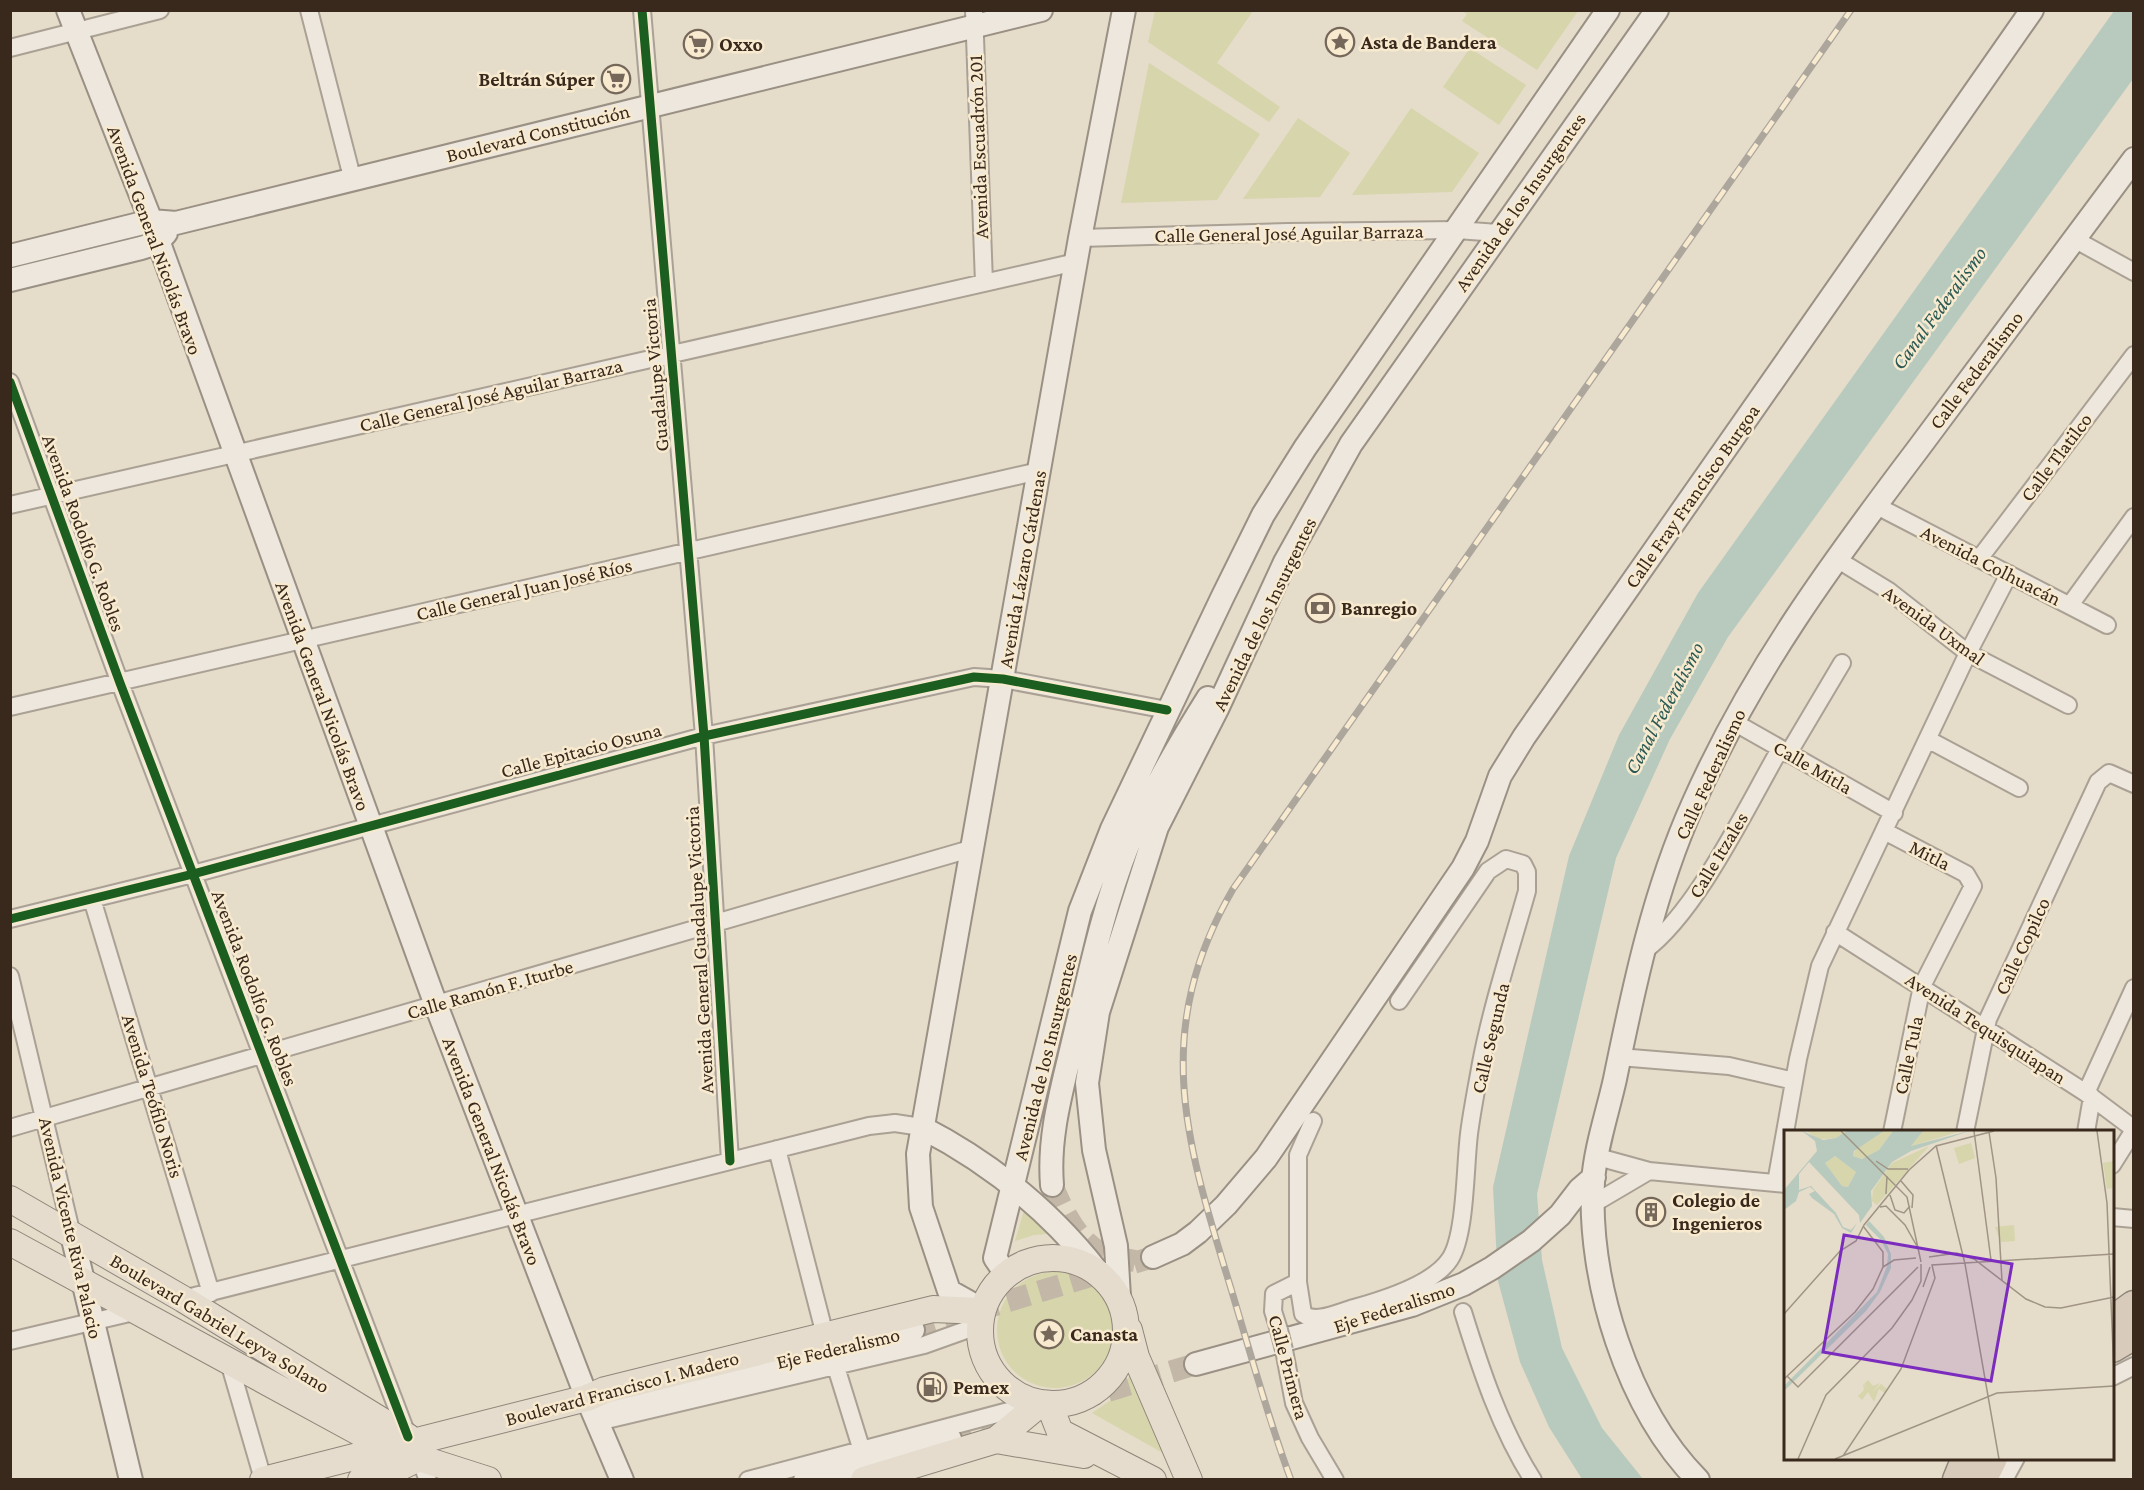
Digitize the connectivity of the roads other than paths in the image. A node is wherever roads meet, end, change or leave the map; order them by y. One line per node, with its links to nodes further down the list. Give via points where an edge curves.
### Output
1 (68, 10): 11 (main road, Avenida General Nicolás Bravo)
2 (160, 10): 11 (street)
3 (309, 10): 15 (street)
4 (642, 10): 13 (street, Guadalupe Victoria)
5 (1041, 10): 10 (main road, Boulevard Constitución)
6 (1124, 10): 20 (main road, Avenida Lázaro Cárdenas)
7 (1608, 10): 18 (main road, Avenida de los Insurgentes)
8 (1657, 10): 19 (main road, Avenida de los Insurgentes)
9 (2032, 10): 104 (main road, Calle Fray Francisco Burgoa, via 1529,728 1500,776 1463,868 1266,1158 1227,1205 1190,1238)
10 (974, 19): 13 (main road, Boulevard Constitución); 27 (street, Avenida Escuadrón 201)
11 (76, 32): 12 (street); 16 (main road, Avenida General Nicolás Bravo)
12 (10, 48)
13 (651, 104): 15 (main road, Boulevard Constitución); 28 (street, Guadalupe Victoria)
14 (2133, 159): 21 (main road, Calle Federalismo)
15 (352, 181): 17 (main road, Boulevard Constitución)
16 (151, 221): 17 (main road, Boulevard Constitución); 22 (main road, Avenida General Nicolás Bravo); 23 (main road, Boulevard Constitución)
17 (176, 223): 22 (main road)
18 (1457, 230): 19 (street, Calle General José Aguilar Barraza); 20 (street, Calle General José Aguilar Barraza); 51 (main road, Avenida de los Insurgentes, via 1358,370 1263,515)
19 (1498, 233): 42 (main road, Avenida de los Insurgentes, via 1351,444 1285,562)
20 (1080, 238): 24 (main road, Avenida Lázaro Cárdenas)
21 (2074, 239): 25 (street); 35 (main road, Calle Federalismo)
22 (157, 243): 26 (main road); 31 (main road, Avenida General Nicolás Bravo)
23 (10, 256)
24 (1076, 262): 27 (street, Calle General José Aguilar Barraza); 32 (main road, Avenida Lázaro Cárdenas)
25 (2133, 272)
26 (10, 280)
27 (984, 283): 28 (street, Calle General José Aguilar Barraza)
28 (671, 354): 31 (street, Calle General José Aguilar Barraza); 37 (street, Guadalupe Victoria)
29 (2133, 355): 39 (street, Calle Tlatilco)
30 (10, 382): 33 (street, Avenida Rodolfo G. Robles)
31 (234, 454): 33 (street, Calle General José Aguilar Barraza); 44 (main road, Avenida General Nicolás Bravo)
32 (1039, 471): 37 (street, Calle General Juan José Ríos); 47 (main road, Avenida Lázaro Cárdenas)
33 (50, 496): 34 (street, Calle General José Aguilar Barraza); 48 (street, Avenida Rodolfo G. Robles)
34 (10, 505)
35 (1875, 505): 38 (main road, Calle Federalismo); 39 (street, Avenida Colhuacán)
36 (2133, 517): 41 (street)
37 (688, 551): 44 (street, Calle General Juan José Ríos); 53 (street, Guadalupe Victoria)
38 (1835, 558): 45 (street, Avenida Uxmal, via 1889,591); 52 (main road, Calle Federalismo, via 1766,661)
39 (1979, 559): 40 (street, Avenida Colhuacán)
40 (2009, 574): 41 (street, Avenida Colhuacán); 45 (street)
41 (2070, 605): 43 (street, Avenida Colhuacán)
42 (1257, 622): 96 (main road, via 1188,729 1128,847 1103,925 1055,1118 1050,1154); 111 (main road, Avenida de los Insurgentes, via 1157,827 1098,1012 1088,1073 1088,1109 1116,1246)
43 (2107, 625)
44 (304, 639): 48 (street, Calle General Juan José Ríos); 59 (main road, Avenida General Nicolás Bravo)
45 (1968, 653): 49 (street, Avenida Uxmal); 54 (street)
46 (1842, 663): 55 (street, Calle Itzales)
47 (1003, 680): 51 (street, Calle Epitacio Osuna); 53 (street, Calle Epitacio Osuna, via 974,677); 61 (main road, Avenida Lázaro Cárdenas)
48 (120, 683): 50 (street, Calle General Juan José Ríos); 62 (street, Avenida Rodolfo G. Robles)
49 (2068, 705)
50 (10, 707)
51 (1167, 710): 97 (main road, Avenida de los Insurgentes, via 1112,829 1080,911)
52 (1732, 721): 55 (street, Calle Mitla); 68 (main road, Calle Federalismo, via 1679,838)
53 (704, 736): 59 (street, Calle Epitacio Osuna); 66 (street, Avenida General Guadalupe Victoria)
54 (1929, 740): 57 (street); 58 (street)
55 (1784, 751): 58 (street, Calle Mitla); 68 (street, Calle Itzales, via 1692,898 1661,939)
56 (2133, 784): 74 (street, Calle Copilco, via 2109,773 2098,782 1992,1009)
57 (2019, 788)
58 (1894, 813): 60 (street)
59 (370, 825): 62 (street, Calle Epitacio Osuna); 73 (main road, Avenida General Nicolás Bravo)
60 (1886, 832): 63 (street, Mitla, via 1966,874); 67 (street)
61 (970, 849): 66 (street, Calle Ramón F. Iturbe); 82 (main road, Avenida Lázaro Cárdenas)
62 (193, 874): 64 (street, Calle Epitacio Osuna); 75 (street, Avenida Rodolfo G. Robles)
63 (1972, 882): 70 (street, Calle Tula, via 1972,891)
64 (92, 899): 65 (street, Calle Epitacio Osuna); 78 (street, Avenida Teófilo Noris)
65 (10, 919)
66 (716, 923): 73 (street, Calle Ramón F. Iturbe); 91 (street, Avenida General Guadalupe Victoria)
67 (1834, 932): 70 (street, Avenida Tequisquiapan); 77 (street, via 1807,1012)
68 (1644, 951): 76 (main road, Calle Federalismo)
69 (10, 976): 80 (street, Avenida Vicente Riva Palacio)
70 (1922, 986): 74 (street, Avenida Tequisquiapan); 85 (street, Calle Tula)
71 (2133, 988): 79 (street)
72 (1399, 1001): 108 (street, Calle Segunda, via 1488,871 1506,859 1523,864 1527,891 1482,1059 1469,1132 1457,1244 1444,1267 1430,1277 1376,1302 1320,1318 1303,1314)
73 (435, 1005): 75 (street, Calle Ramón F. Iturbe); 99 (main road, Avenida General Nicolás Bravo)
74 (1986, 1030): 79 (street, Avenida Tequisquiapan); 86 (street, Calle Copilco)
75 (261, 1055): 78 (street, Calle Ramón F. Iturbe); 105 (street, Avenida Rodolfo G. Robles)
76 (1619, 1057): 77 (street, via 1729,1066); 94 (main road, Calle Federalismo)
77 (1794, 1081): 84 (street)
78 (151, 1087): 80 (street, Calle Ramón F. Iturbe); 110 (street, Avenida Teófilo Noris)
79 (2089, 1095): 87 (street); 88 (street, Avenida Tequisquiapan)
80 (45, 1118): 83 (street, Calle Ramón F. Iturbe); 102 (street, Avenida Vicente Riva Palacio)
81 (1313, 1121): 108 (street, via 1298,1155)
82 (921, 1127): 89 (street, via 895,1123 869,1126); 97 (main road, via 958,1146); 116 (main road, Avenida Lázaro Cárdenas, via 917,1175 925,1219 949,1291)
83 (10, 1128)
84 (1788, 1130)
85 (1892, 1130)
86 (1965, 1130)
87 (2086, 1130)
88 (2133, 1130): 92 (street)
89 (777, 1149): 91 (street); 122 (street)
90 (1784, 1160): 95 (street)
91 (730, 1161): 99 (street)
92 (2114, 1162)
93 (1649, 1171): 94 (street); 94 (street); 95 (street)
94 (1591, 1181): 126 (main road, Eje Federalismo, via 1531,1241 1464,1284 1413,1305); 153 (main road, Calle Federalismo, via 1604,1293 1624,1362 1645,1410 1664,1440)
95 (1781, 1184)
96 (1052, 1185)
97 (1012, 1187): 106 (main road, via 1063,1228); 107 (main road, Avenida de los Insurgentes, via 995,1258)
98 (10, 1198): 102 (main road, Boulevard Gabriel Leyva Solano)
99 (517, 1215): 105 (street); 130 (main road, Avenida General Nicolás Bravo)
100 (2114, 1217): 101 (street)
101 (2133, 1219)
102 (72, 1235): 109 (main road, Avenida Vicente Riva Palacio); 112 (main road, Boulevard Gabriel Leyva Solano)
103 (10, 1242): 109 (main road, Boulevard Gabriel Leyva Solano)
104 (1153, 1257)
105 (338, 1261): 110 (street); 136 (street, Avenida Rodolfo G. Robles)
106 (1097, 1271): 107 (main road, via 1075,1260 1051,1257 1027,1262); 111 (main road)
107 (1006, 1274): 116 (main road, via 991,1291)
108 (1298, 1281): 151 (street, Calle Primera, bridge, via 1274,1294 1273,1311 1294,1403)
109 (83, 1282): 114 (main road, Boulevard Gabriel Leyva Solano); 118 (main road, Avenida Vicente Riva Palacio)
110 (211, 1293): 112 (street)
111 (1119, 1297): 119 (main road)
112 (183, 1299): 136 (main road, Boulevard Gabriel Leyva Solano)
113 (2133, 1306): 117 (highway)
114 (138, 1311): 118 (street); 125 (main road, Boulevard Gabriel Leyva Solano)
115 (1463, 1312): 152 (street, via 1484,1380 1517,1454)
116 (981, 1315): 122 (main road, Boulevard Francisco I. Madero, via 933,1310); 128 (street, Boulevard Francisco I. Madero, via 924,1345); 131 (main road, via 981,1345 1000,1382 1016,1394)
117 (2114, 1320)
118 (93, 1322): 123 (street); 142 (main road, Avenida Vicente Riva Palacio)
119 (1127, 1324): 131 (main road, via 1126,1345 1119,1365 1106,1382 1090,1395 1070,1402); 150 (main road, via 1136,1358)
120 (913, 1330): 130 (main road, Eje Federalismo, via 610,1402)
121 (2133, 1334): 124 (highway)
122 (825, 1335): 130 (main road, Boulevard Francisco I. Madero, via 605,1390)
123 (10, 1341)
124 (2114, 1346)
125 (229, 1362): 136 (main road, Boulevard Gabriel Leyva Solano); 143 (street)
126 (1196, 1364)
127 (2133, 1365): 129 (street)
128 (836, 1367): 132 (street, Boulevard Francisco I. Madero); 135 (street)
129 (2114, 1376)
130 (587, 1398): 132 (main road, Avenida General Nicolás Bravo); 136 (main road, Boulevard Francisco I. Madero)
131 (1045, 1403): 134 (main road); 135 (street); 140 (main road, via 1060,1432)
132 (598, 1422): 146 (main road, Avenida General Nicolás Bravo)
133 (950, 1439): 148 (main road)
134 (996, 1440): 140 (main road); 141 (main road)
135 (862, 1451): 147 (street)
136 (411, 1453): 143 (main road, Boulevard Francisco I. Madero); 144 (main road, Boulevard Francisco I. Madero, via 390,1473); 145 (main road, Boulevard Gabriel Leyva Solano)
137 (1966, 1460): 154 (highway)
138 (1991, 1460): 155 (highway)
139 (2015, 1460): 156 (street)
140 (1122, 1463): 149 (main road)
141 (878, 1478)
142 (131, 1479)
143 (263, 1479)
144 (361, 1479)
145 (488, 1479)
146 (622, 1479)
147 (748, 1479)
148 (805, 1479)
149 (1153, 1479)
150 (1190, 1479)
151 (1335, 1479)
152 (1533, 1479)
153 (1698, 1479)
154 (1958, 1479)
155 (1981, 1479)
156 (2004, 1479)

